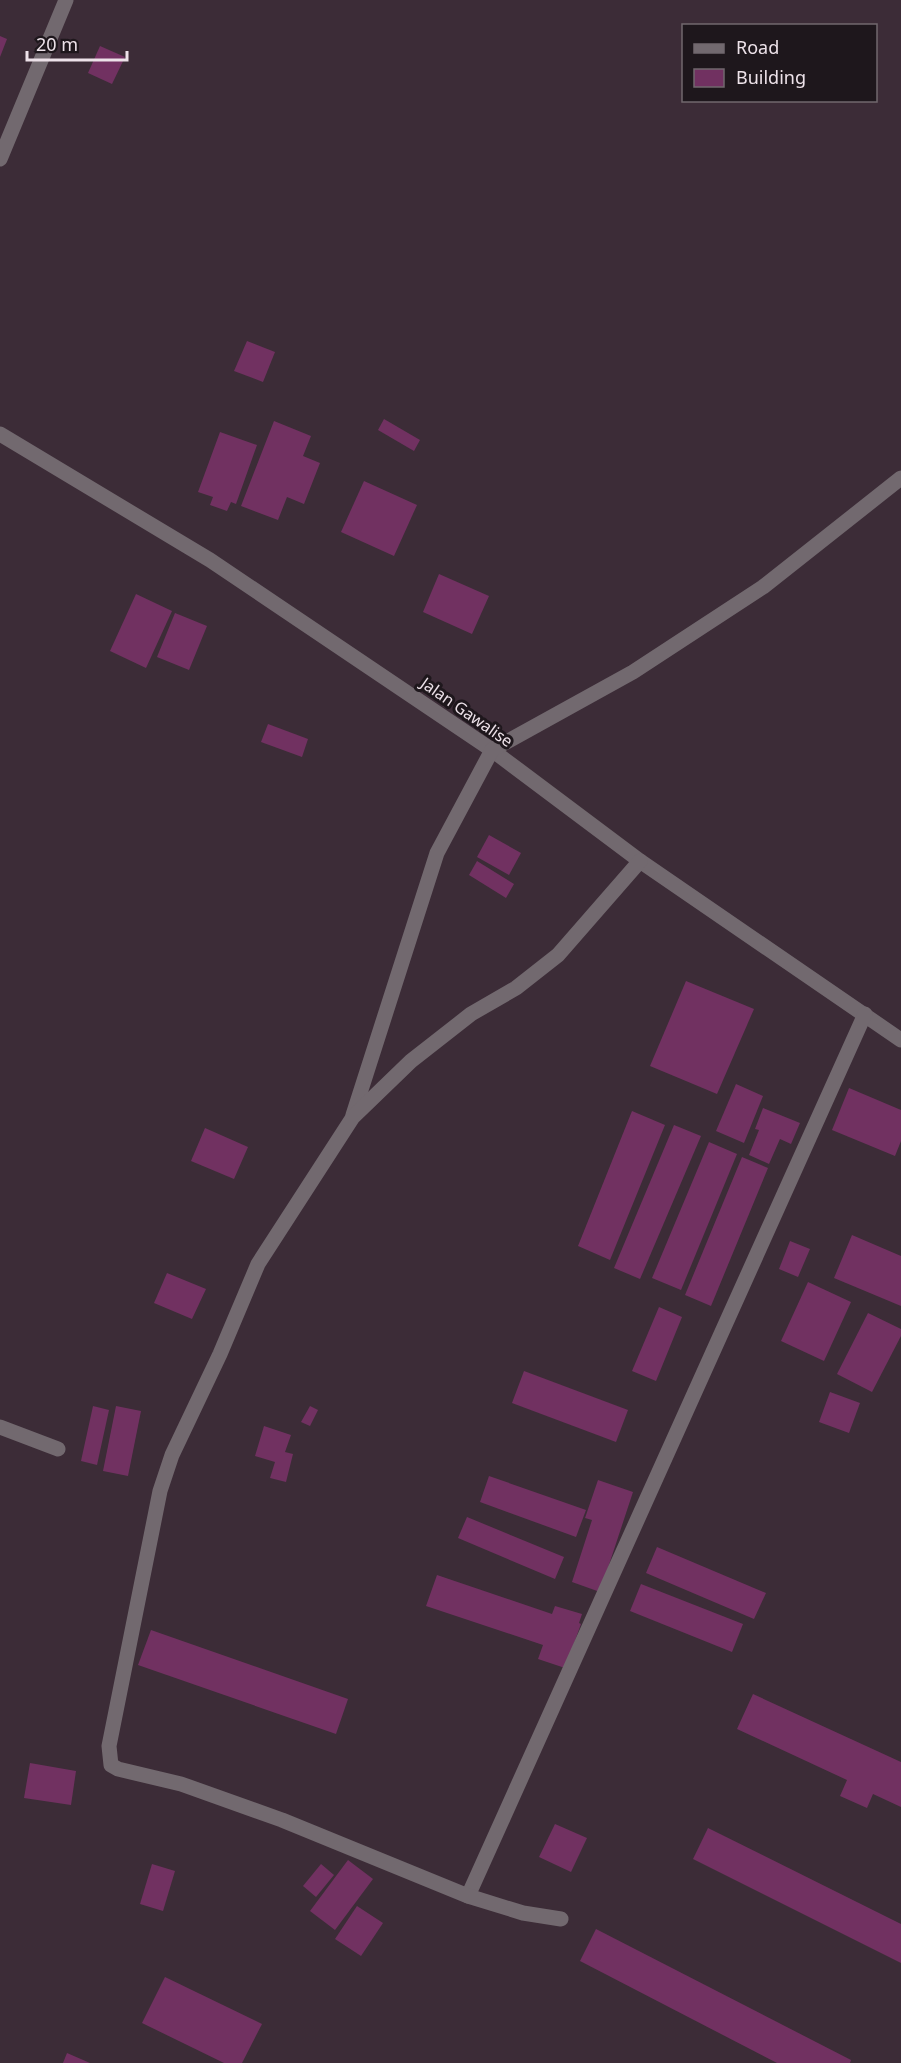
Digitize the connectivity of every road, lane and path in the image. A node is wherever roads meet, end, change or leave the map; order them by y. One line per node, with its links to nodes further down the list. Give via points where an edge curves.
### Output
1 (66, 0): 2 (street)
2 (5, 131): 3 (street)
3 (0, 159)
4 (0, 434): 6 (street, Jalan Gawalise, via 210,560)
5 (901, 478): 6 (street, via 763,587 633,672)
6 (492, 750): 7 (street, Jalan Gawalise); 10 (street, via 437,853)
7 (640, 861): 8 (street, Jalan Gawalise); 10 (street, via 558,955 516,988 471,1014 411,1061)
8 (865, 1014): 9 (street, Jalan Gawalise); 13 (street)
9 (901, 1040)
10 (353, 1117): 13 (street, via 258,1264 172,1455 160,1491 109,1756 111,1765 118,1769 181,1784 282,1820)
11 (0, 1427): 12 (street)
12 (58, 1449)
13 (468, 1896): 14 (street, via 523,1913)
14 (561, 1919)

